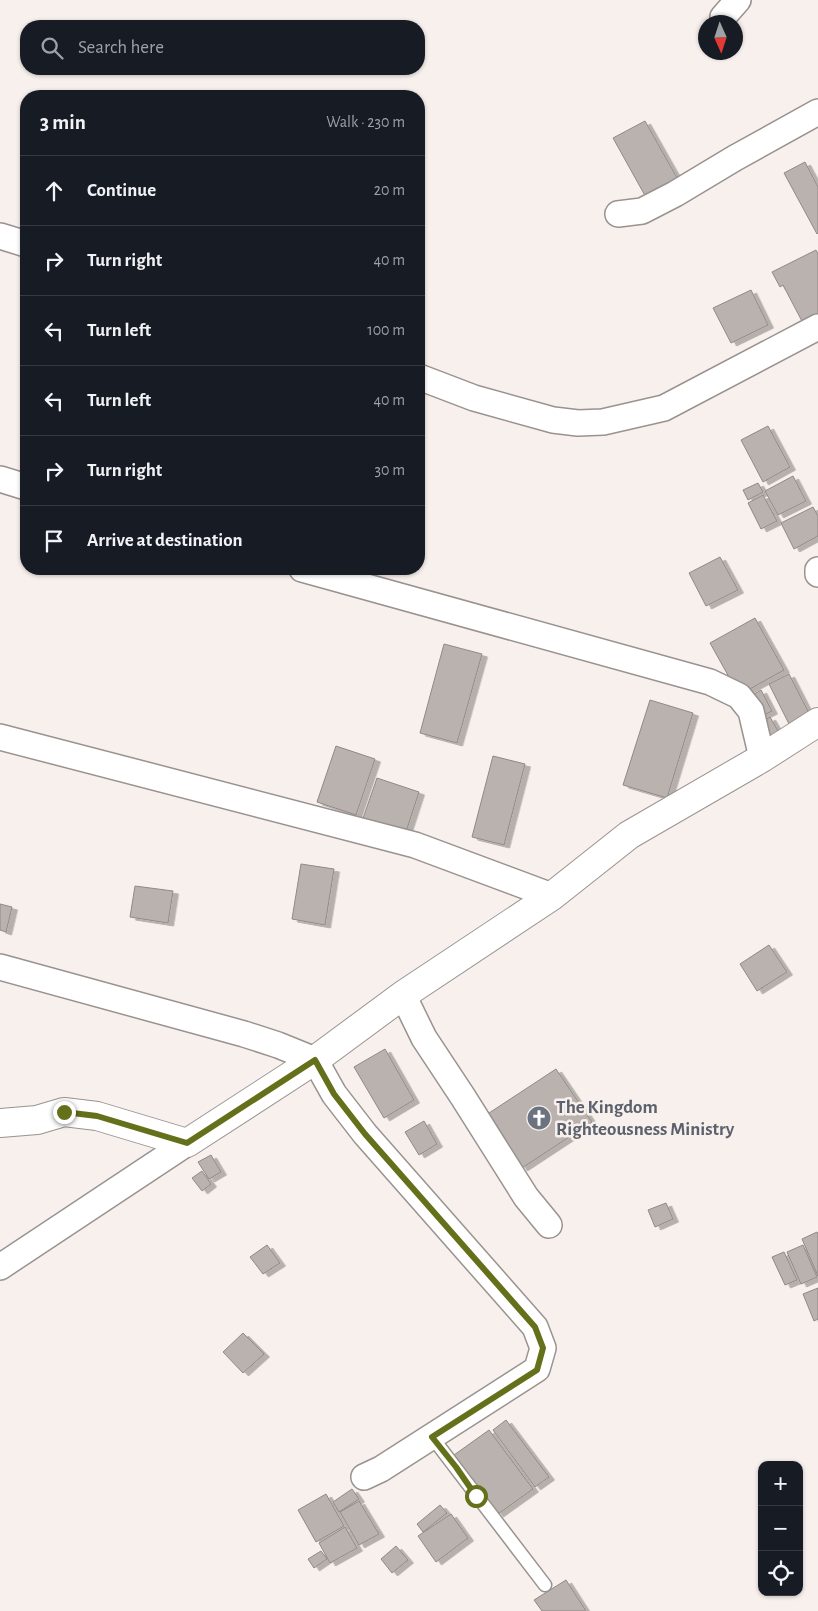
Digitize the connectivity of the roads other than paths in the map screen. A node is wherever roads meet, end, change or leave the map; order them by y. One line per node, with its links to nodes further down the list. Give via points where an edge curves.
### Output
1 (818, 112): 2 (street, via 642,211)
2 (618, 214)
3 (0, 236): 4 (street)
4 (20, 242)
5 (818, 328): 6 (street, via 664,408 604,422 553,420 474,398)
6 (425, 379)
7 (0, 479): 8 (street)
8 (20, 485)
9 (818, 570): 10 (street)
10 (818, 574)
11 (324, 575): 14 (street, via 710,682 739,696 751,711)
12 (818, 722): 14 (street)
13 (0, 737): 15 (street, via 415,845)
14 (762, 758): 15 (street, via 629,835)
15 (552, 896): 17 (street)
16 (0, 967): 18 (street, via 244,1034)
17 (403, 995): 18 (street); 21 (street, via 424,1038 526,1196)
18 (315, 1060): 20 (street); 23 (street, via 334,1094 365,1134 535,1327 543,1348 537,1370)
19 (0, 1123): 20 (street, via 37,1120 64,1112 97,1116)
20 (187, 1143): 22 (street)
21 (549, 1225)
22 (0, 1267)
23 (432, 1437): 24 (street); 25 (lane)
24 (364, 1477)
25 (544, 1585)

